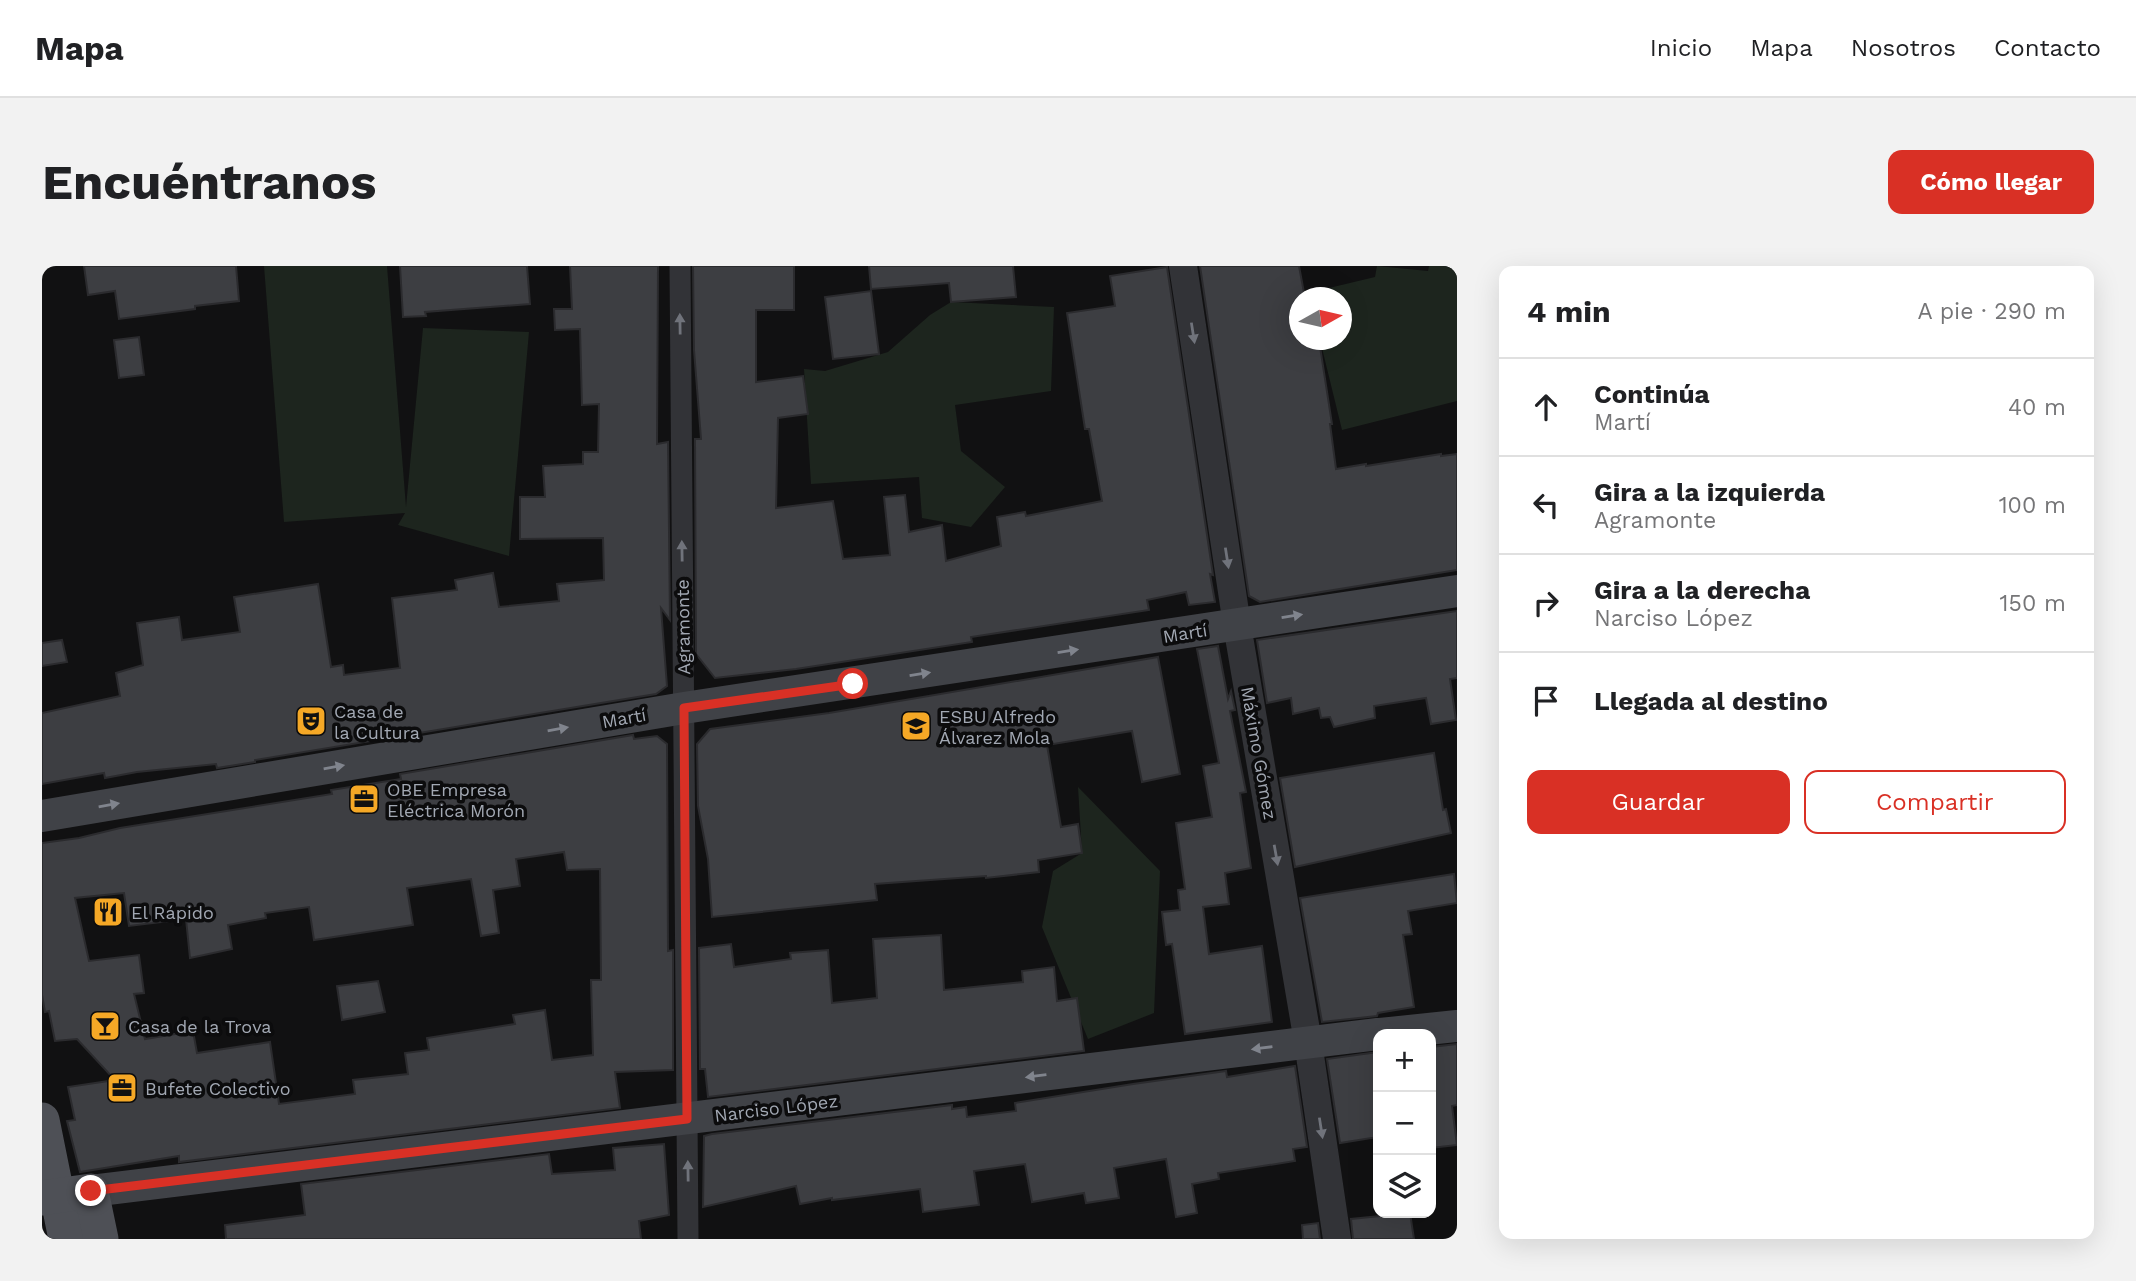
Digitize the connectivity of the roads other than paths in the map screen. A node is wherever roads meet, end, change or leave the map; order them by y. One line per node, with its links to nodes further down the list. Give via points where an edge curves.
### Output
1 (680, 266): 5 (street, Agramonte, one-way to 1)
2 (1183, 266): 4 (street, Máximo Gómez, one-way to 4)
3 (1457, 591): 4 (main road, Martí, one-way to 3)
4 (1237, 625): 5 (main road, Martí, one-way to 4); 10 (street, Máximo Gómez, one-way to 10)
5 (684, 708): 6 (main road, Martí, one-way to 5); 11 (street, Agramonte)
6 (42, 817)
7 (1457, 1026): 8 (main road, Narciso López)
8 (1428, 1029)
9 (1373, 1035): 10 (main road, Narciso López)
10 (1308, 1042): 11 (main road, Narciso López, one-way to 11); 18 (street, Máximo Gómez, one-way to 18)
11 (687, 1119): 13 (main road, Narciso López); 17 (street, Agramonte, one-way to 11)
12 (42, 1121): 14 (main road)
13 (91, 1191): 14 (main road); 16 (main road)
14 (49, 1197): 15 (main road)
15 (66, 1239)
16 (101, 1239)
17 (688, 1239)
18 (1337, 1239)

